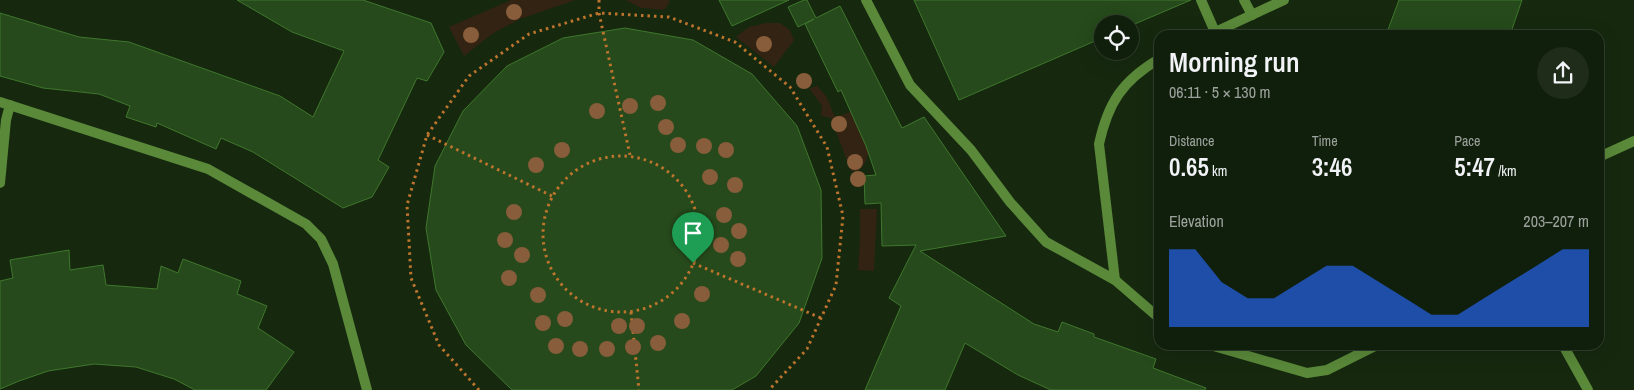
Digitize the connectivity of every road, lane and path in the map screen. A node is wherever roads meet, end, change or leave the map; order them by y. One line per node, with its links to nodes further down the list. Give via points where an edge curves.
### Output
1 (599, 0): 6 (path)
2 (866, 0): 19 (street, via 910,85 971,150 1010,202 1046,242)
3 (1201, 0): 8 (street)
4 (1244, 0): 7 (street)
5 (1284, 0): 7 (street)
6 (599, 13): 12 (path, via 529,34 469,76); 14 (path); 22 (path, via 669,17 735,42 790,87 827,147 843,216 836,285)
7 (1252, 15): 9 (street)
8 (1211, 30)
9 (1220, 30)
10 (1154, 62): 19 (street, via 1139,71 1112,103 1099,144)
11 (5, 104): 16 (street); 26 (street, via 208,169 306,224 322,239 333,264)
12 (427, 135): 17 (path); 27 (path, via 407,205 411,278 439,345)
13 (1634, 141): 15 (street)
14 (630, 155): 17 (path, via 603,156 578,167 558,185); 18 (path, via 654,162 675,176 690,196 699,220 699,245)
15 (1604, 155)
16 (0, 183)
17 (552, 196): 20 (path, via 545,208 541,235 546,261 560,284 580,302 606,311)
18 (693, 263): 20 (path, via 676,290 655,305); 22 (path)
19 (1115, 280): 21 (street)
20 (631, 312): 28 (path)
21 (1154, 314)
22 (821, 318): 29 (path, via 807,350)
23 (1228, 350): 24 (street, via 1308,373 1327,370)
24 (1367, 350)
25 (1566, 350): 30 (street)
26 (367, 390)
27 (479, 390)
28 (639, 390)
29 (769, 390)
30 (1588, 390)

